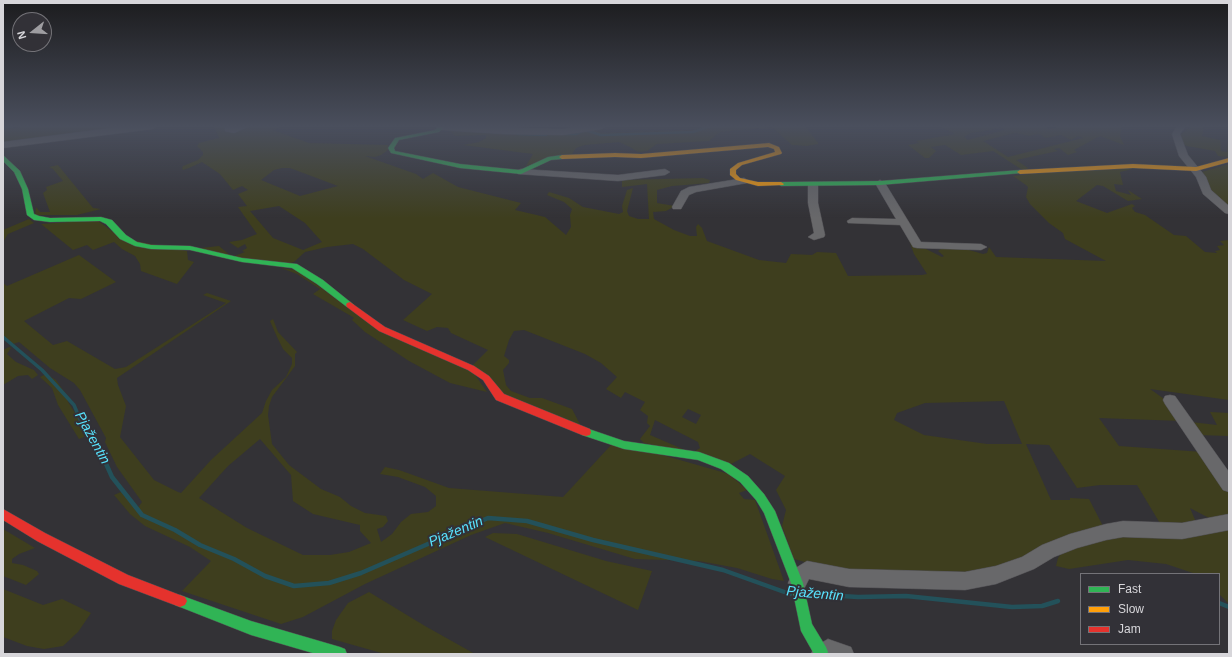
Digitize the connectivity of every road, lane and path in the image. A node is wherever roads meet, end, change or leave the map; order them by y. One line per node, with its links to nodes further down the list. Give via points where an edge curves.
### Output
1 (3, 157): 23 (street, via 17,172 25,189 31,215 37,218 101,218 134,244 190,248 236,259 294,266 320,282 382,329 471,368 486,378 500,397 609,441 699,456 725,466 744,479 769,511)
2 (415, 157): 8 (street, via 460,166)
3 (579, 157): 8 (street, via 550,158)
4 (766, 157): 10 (street, via 740,164 733,169 733,175)
5 (1185, 157): 7 (street)
6 (1229, 160): 7 (street)
7 (1196, 169): 11 (street, via 1134,166 1069,168); 14 (street, via 1207,192)
8 (521, 172): 9 (street, via 618,178)
9 (665, 172)
10 (744, 181): 12 (street, via 758,184); 13 (street, via 693,189 685,193)
11 (880, 183): 12 (street); 16 (street)
12 (814, 185): 17 (street, via 813,203 820,235)
13 (677, 207)
14 (1229, 211)
15 (852, 221): 16 (street)
16 (903, 222): 18 (street, via 917,246)
17 (814, 237)
18 (981, 247)
19 (1170, 400): 20 (street)
20 (1229, 485)
21 (3, 514): 25 (street, via 124,580 251,628)
22 (1229, 522): 23 (street, via 1182,531 1123,529 1106,532 1076,540 996,575 965,581 849,578 807,570 800,575)
23 (797, 583): 24 (street, via 806,626)
24 (821, 653): 26 (street, via 828,649)
25 (340, 654)
26 (844, 654)

